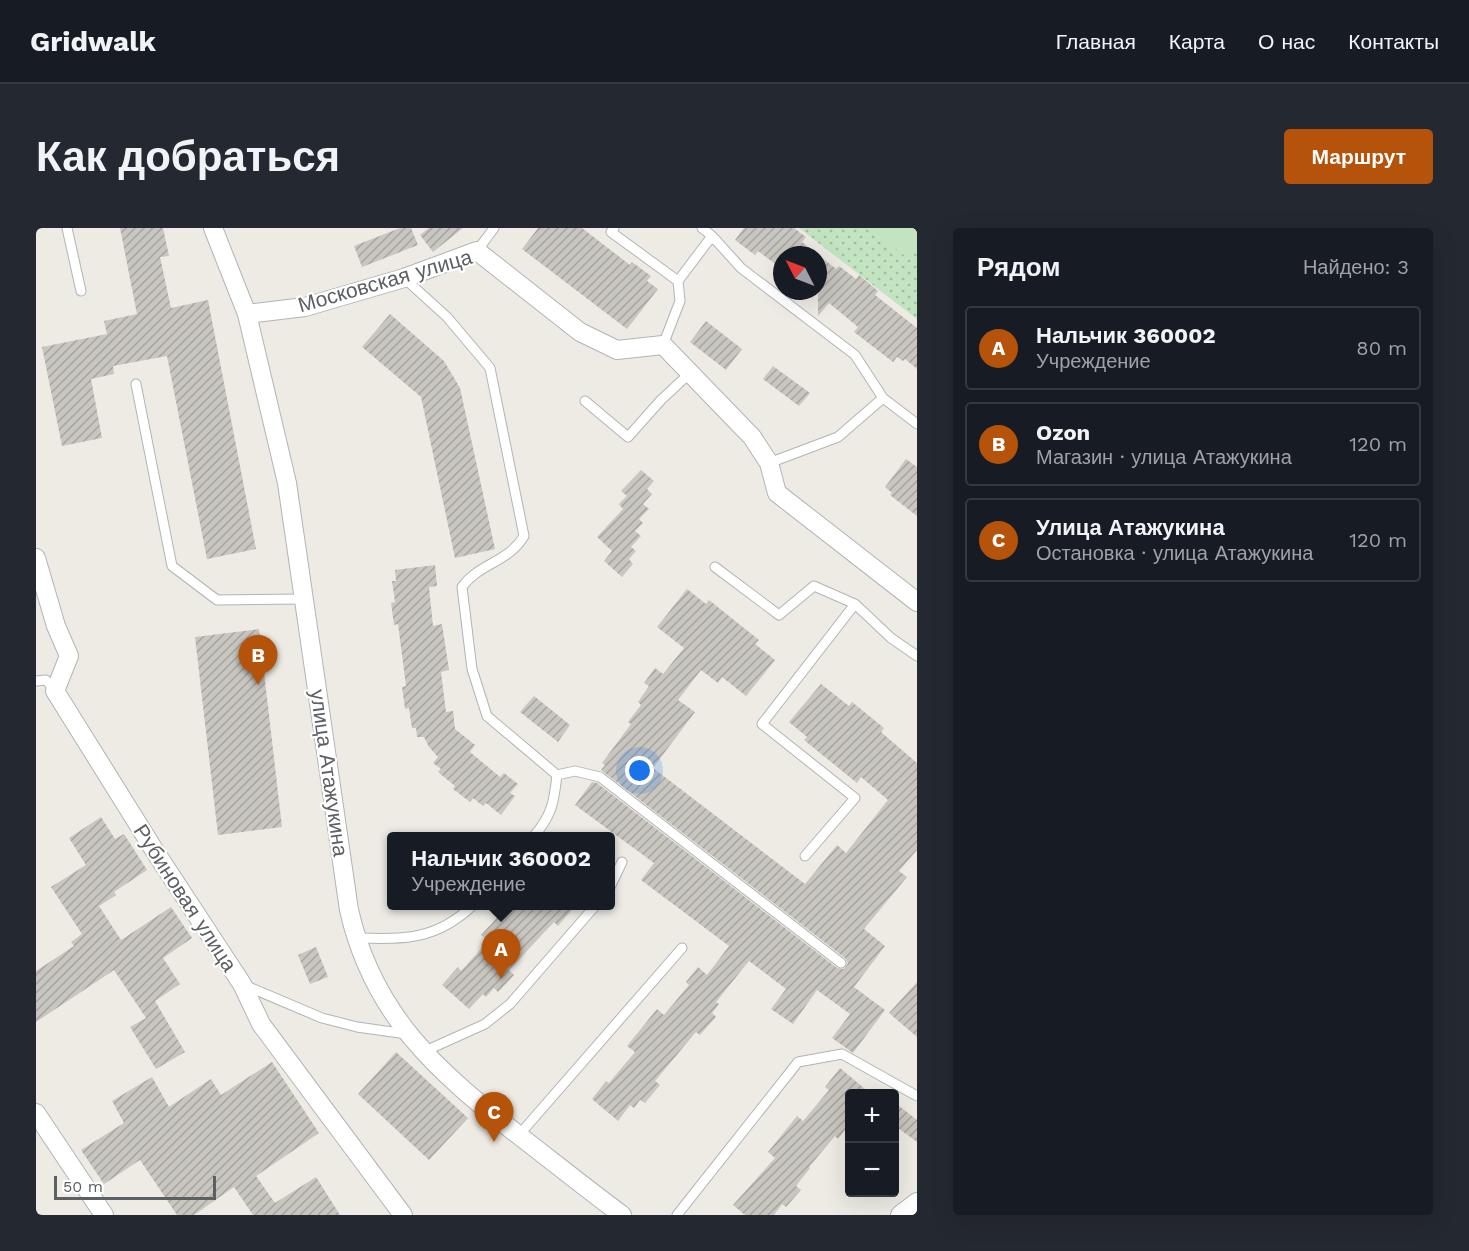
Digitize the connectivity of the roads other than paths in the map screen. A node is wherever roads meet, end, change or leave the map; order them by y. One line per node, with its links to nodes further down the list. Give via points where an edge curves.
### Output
1 (67, 228): 10 (lane)
2 (213, 228): 11 (street, улица Атажукина)
3 (494, 228): 7 (lane)
4 (614, 228): 9 (lane, via 611,232)
5 (702, 228): 6 (lane)
6 (712, 236): 9 (lane); 15 (lane, via 741,268 855,355)
7 (477, 251): 8 (street, Московская улица); 12 (street, Московская улица, via 580,332 617,350)
8 (404, 278): 11 (street, Московская улица, via 305,307); 27 (lane, via 447,316 490,368 524,536 506,557 469,578 462,587 472,669 487,716)
9 (678, 281): 12 (lane, via 680,301)
10 (81, 291)
11 (247, 314): 21 (street, улица Атажукина, via 287,483)
12 (663, 345): 13 (street)
13 (690, 372): 16 (lane, via 628,437); 18 (street, via 752,437)
14 (136, 384): 21 (lane, via 172,566 217,600)
15 (883, 398): 17 (lane); 18 (lane, via 838,437)
16 (585, 401)
17 (917, 424)
18 (769, 463): 22 (street, via 777,493)
19 (36, 558): 26 (street, via 69,656)
20 (715, 567): 23 (lane, via 779,615 814,586)
21 (305, 598): 34 (street, улица Атажукина)
22 (917, 602)
23 (855, 604): 24 (lane); 29 (lane, via 762,724 855,798)
24 (917, 656)
25 (36, 681): 26 (lane, via 46,680)
26 (55, 691): 37 (street, Рубиновая улица)
27 (557, 775): 28 (lane, via 555,801); 36 (lane, via 575,771 600,777)
28 (538, 832)
29 (805, 856)
30 (622, 862): 31 (lane)
31 (615, 877)
32 (468, 910): 34 (lane, via 429,934 397,939)
33 (592, 910): 39 (lane, via 510,1004 485,1024)
34 (355, 938): 38 (street, улица Атажукина, via 376,987)
35 (682, 948): 42 (lane)
36 (841, 963)
37 (242, 984): 38 (lane, via 322,1018); 45 (street, Рубиновая улица, via 261,1024)
38 (407, 1034): 39 (street, улица Атажукина)
39 (423, 1052): 42 (street, улица Атажукина)
40 (917, 1096): 47 (lane, via 842,1053 798,1062)
41 (36, 1113): 44 (street)
42 (519, 1135): 46 (street, улица Атажукина)
43 (917, 1202): 48 (street)
44 (104, 1215)
45 (403, 1215)
46 (622, 1215)
47 (677, 1215)
48 (900, 1215)

